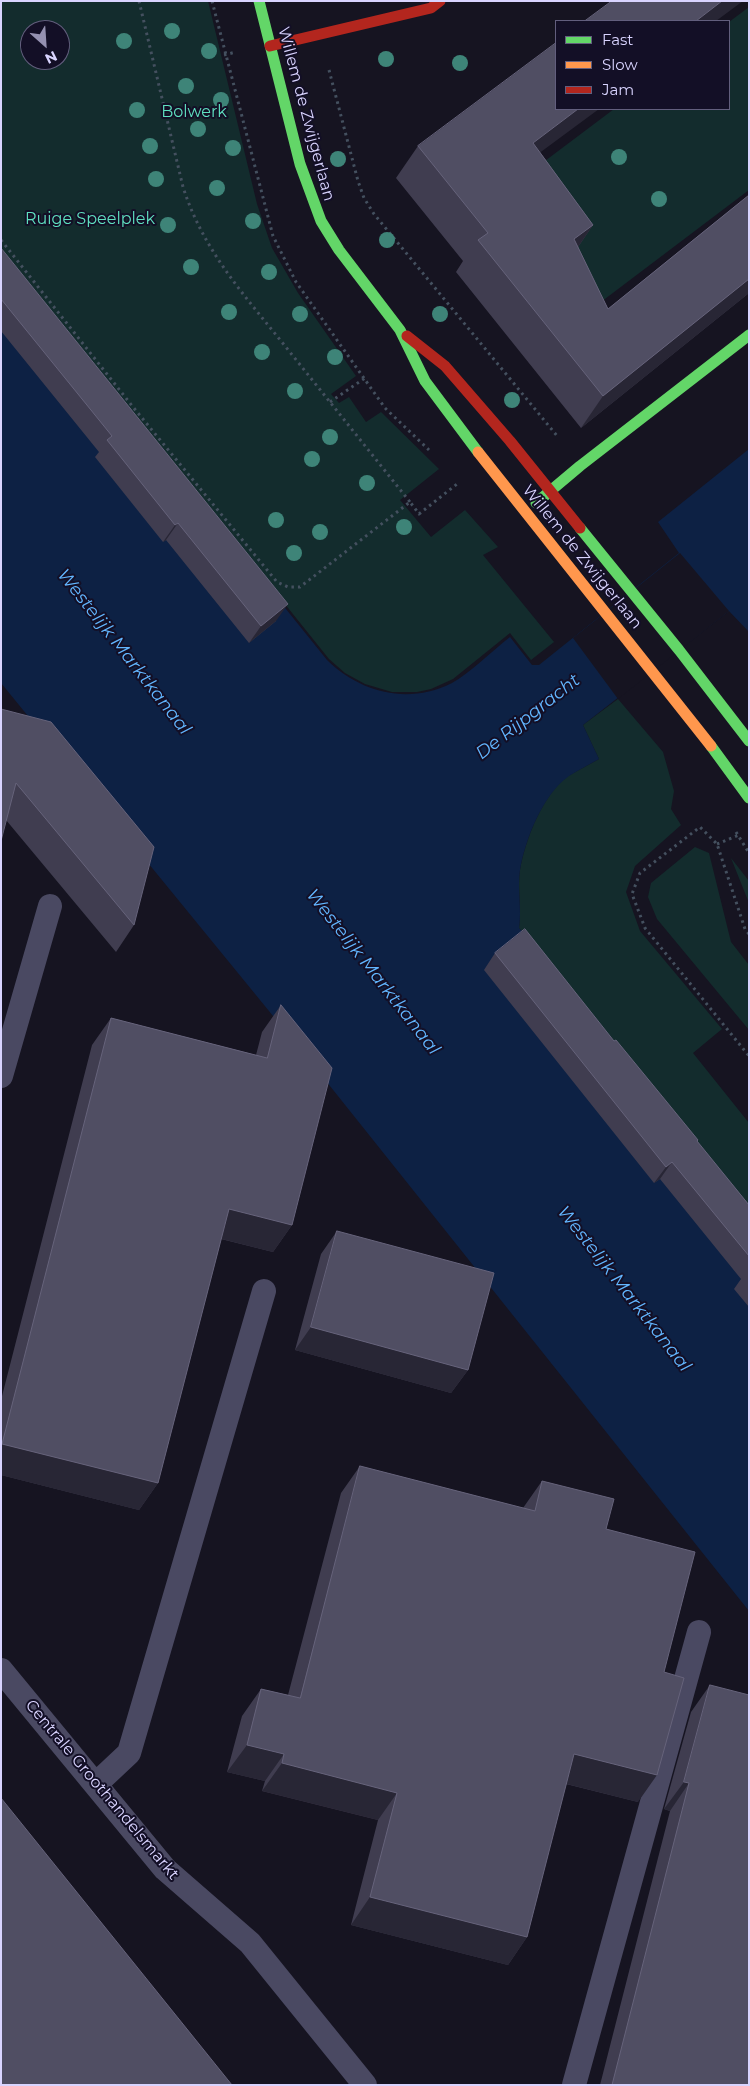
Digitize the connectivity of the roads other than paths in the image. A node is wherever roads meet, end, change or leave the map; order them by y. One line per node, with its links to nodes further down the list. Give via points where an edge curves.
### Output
1 (259, 1): 3 (street, Willem de Zwijgerlaan)
2 (440, 1): 3 (street, via 431,8)
3 (270, 46): 4 (street, Willem de Zwijgerlaan, via 315,209 339,250)
4 (400, 330): 6 (street, Willem de Zwijgerlaan, via 445,366); 7 (street, Willem de Zwijgerlaan, via 425,381)
5 (749, 335): 6 (street)
6 (550, 491): 7 (street); 8 (street, Willem de Zwijgerlaan)
7 (525, 512): 9 (street, Willem de Zwijgerlaan, via 652,672 722,753)
8 (745, 737)
9 (749, 798)
10 (50, 906): 11 (lane)
11 (1, 1076)
12 (264, 1291): 15 (lane, via 129,1753)
13 (698, 1632): 17 (lane)
14 (1, 1670): 15 (lane, Centrale Groothandelsmarkt)
15 (96, 1784): 16 (lane, Centrale Groothandelsmarkt, via 164,1869 250,1943)
16 (365, 2085)
17 (574, 2085)

